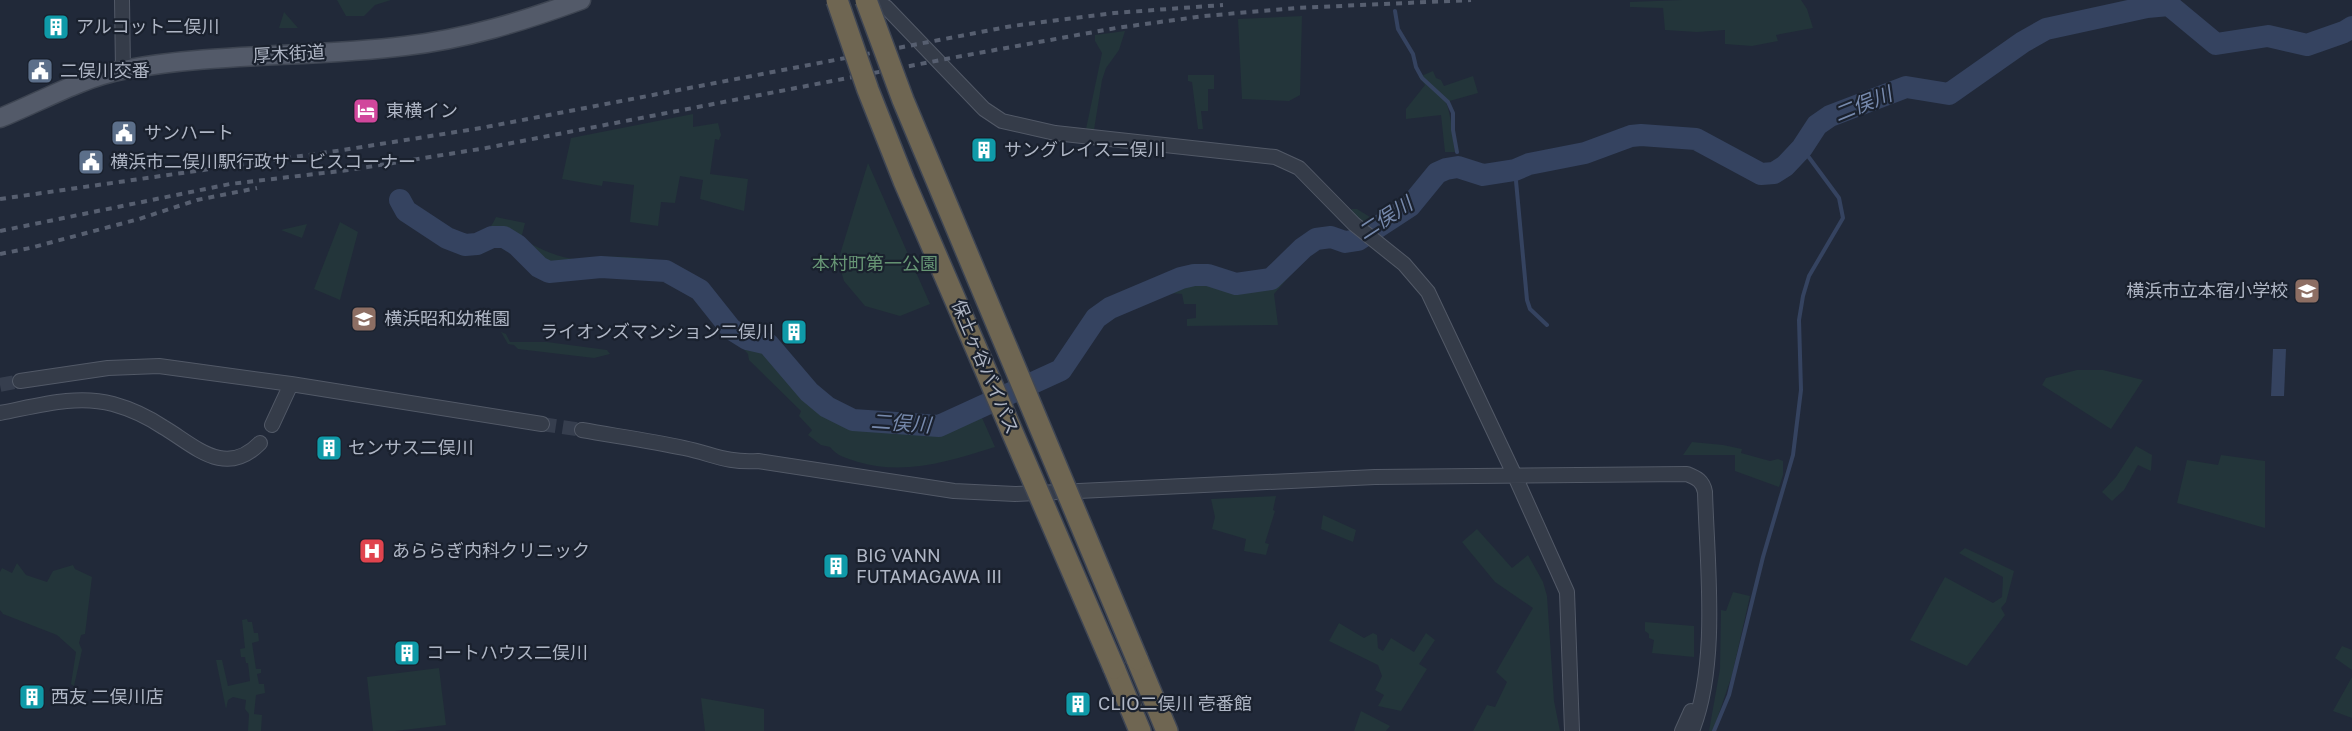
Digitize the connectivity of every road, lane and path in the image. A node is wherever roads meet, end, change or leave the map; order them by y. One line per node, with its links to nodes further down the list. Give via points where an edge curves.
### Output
1 (122, 0): 8 (street)
2 (581, 0): 8 (main road, 厚木街道, via 474,34 407,46 214,58)
3 (822, 0): 11 (highway, bridge, via 867,108)
4 (837, 0): 11 (highway, 保土ヶ谷バイパス, bridge)
5 (866, 0): 10 (highway, 保土ヶ谷バイパス, bridge)
6 (871, 0): 19 (street, via 886,7 984,109 1002,121 1055,133 1275,158 1299,168 1426,289)
7 (878, 0): 10 (highway, bridge)
8 (123, 70): 9 (main road, 厚木街道)
9 (0, 118)
10 (936, 179): 22 (highway, 保土ヶ谷バイパス, bridge)
11 (904, 181): 21 (highway, 保土ヶ谷バイパス, bridge)
12 (20, 381): 13 (street, via 81,370 159,366)
13 (291, 384): 15 (street); 16 (street)
14 (0, 412): 18 (street, via 88,400 113,404 147,417 206,455 237,457)
15 (542, 424)
16 (272, 425)
17 (582, 430): 19 (street, bridge, via 688,449 714,448 758,461 954,491 1015,494)
18 (260, 443)
19 (1514, 474): 20 (street, via 1687,474 1704,484 1708,639); 23 (street, via 1567,592)
20 (1704, 678): 24 (street); 25 (street)
21 (1140, 731)
22 (1167, 731)
23 (1572, 731)
24 (1682, 731)
25 (1692, 731)

